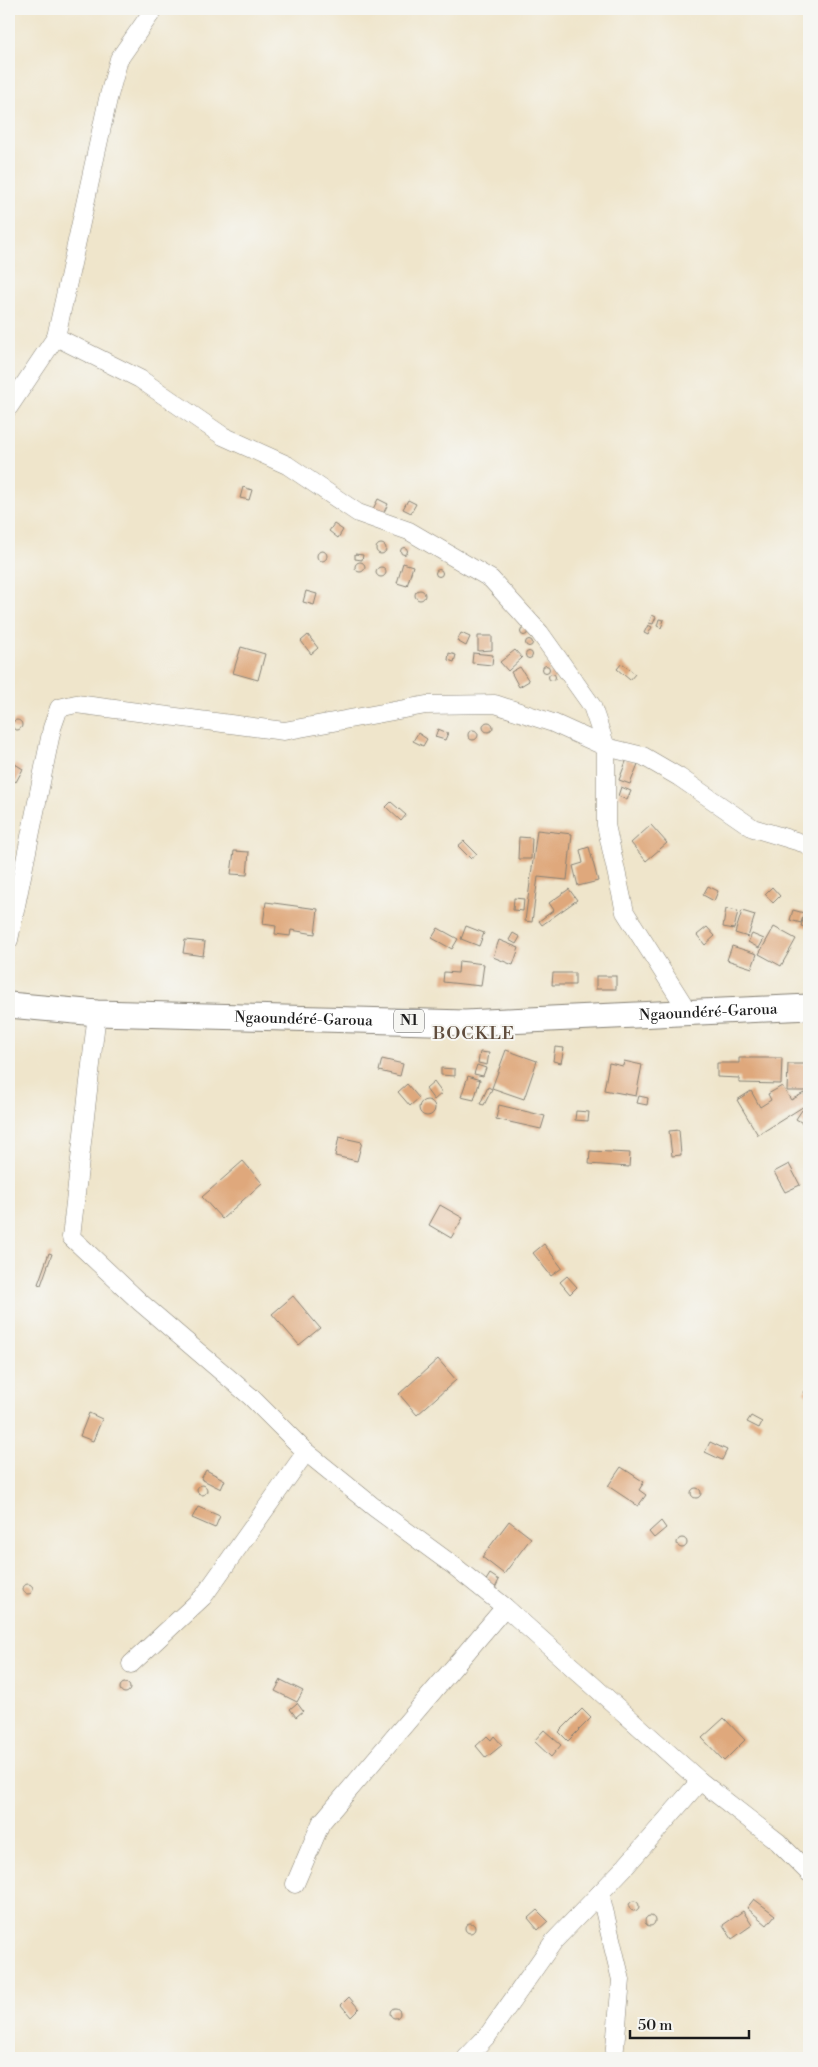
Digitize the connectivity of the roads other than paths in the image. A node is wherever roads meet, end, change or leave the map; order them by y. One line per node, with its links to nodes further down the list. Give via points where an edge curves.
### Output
1 (154, 9): 2 (street, via 119,59)
2 (56, 338): 3 (street); 4 (street, via 140,378 223,436 287,465 358,513 409,531 491,579 540,633 592,706)
3 (9, 406)
4 (606, 747): 5 (street, via 644,756 753,828); 6 (street, via 554,723 495,704 426,705 284,731 76,704 59,708 52,728); 10 (street, via 606,824 625,912)
5 (809, 846)
6 (9, 940)
7 (9, 1005): 9 (highway, Ngaoundéré-Garoua / N1)
8 (809, 1007): 10 (highway, Ngaoundéré-Garoua / N1)
9 (97, 1013): 10 (highway, Ngaoundéré-Garoua / N1, via 464,1023); 11 (street, via 71,1237 140,1302 251,1397)
10 (689, 1013)
11 (306, 1452): 12 (street); 13 (street, via 203,1597)
12 (505, 1607): 14 (street); 16 (street, via 322,1823)
13 (131, 1664)
14 (700, 1781): 15 (street, via 778,1842); 17 (street)
15 (809, 1873)
16 (296, 1884)
17 (600, 1893): 18 (street, via 554,1941 488,2035); 19 (street, via 621,1980)
18 (466, 2058)
19 (614, 2058)

